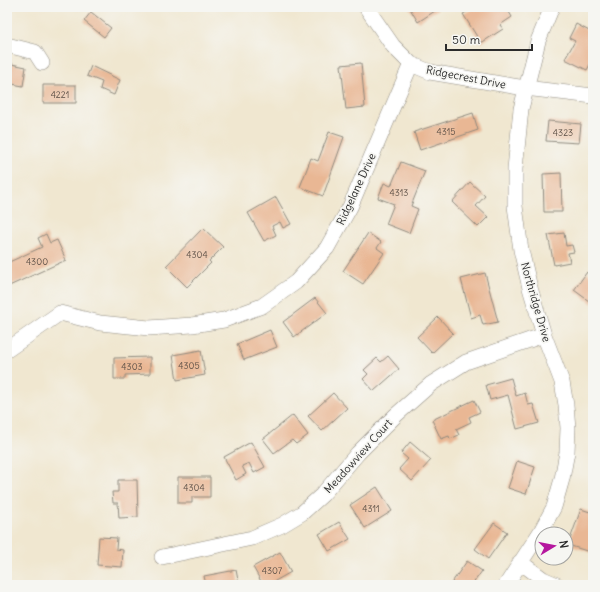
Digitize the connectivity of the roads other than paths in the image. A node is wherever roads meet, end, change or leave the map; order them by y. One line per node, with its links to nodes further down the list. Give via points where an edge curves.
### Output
1 (366, 7): 5 (street, Ridgecrest Drive, via 393,46)
2 (552, 7): 6 (street, Northridge Drive, via 538,41)
3 (7, 45): 4 (street, via 35,52)
4 (42, 63)
5 (411, 64): 6 (street, Ridgecrest Drive, via 430,72); 9 (street, Ridgelane Drive, via 350,207 327,248 296,282 262,306 224,320 192,325 149,328 100,323 60,313)
6 (525, 88): 7 (street, Ridgecrest Drive); 8 (street, Northridge Drive, via 520,109 515,206 521,250)
7 (593, 96)
8 (544, 335): 10 (street, Meadowview Court, via 466,362 430,384 358,453 322,495 282,525 252,538); 11 (street, Northridge Drive, via 563,389 568,428 567,452 554,507)
9 (7, 350)
10 (162, 557)
11 (520, 562): 12 (street, Northridge Drive); 13 (street, via 543,579)
12 (506, 585)
13 (557, 585)

